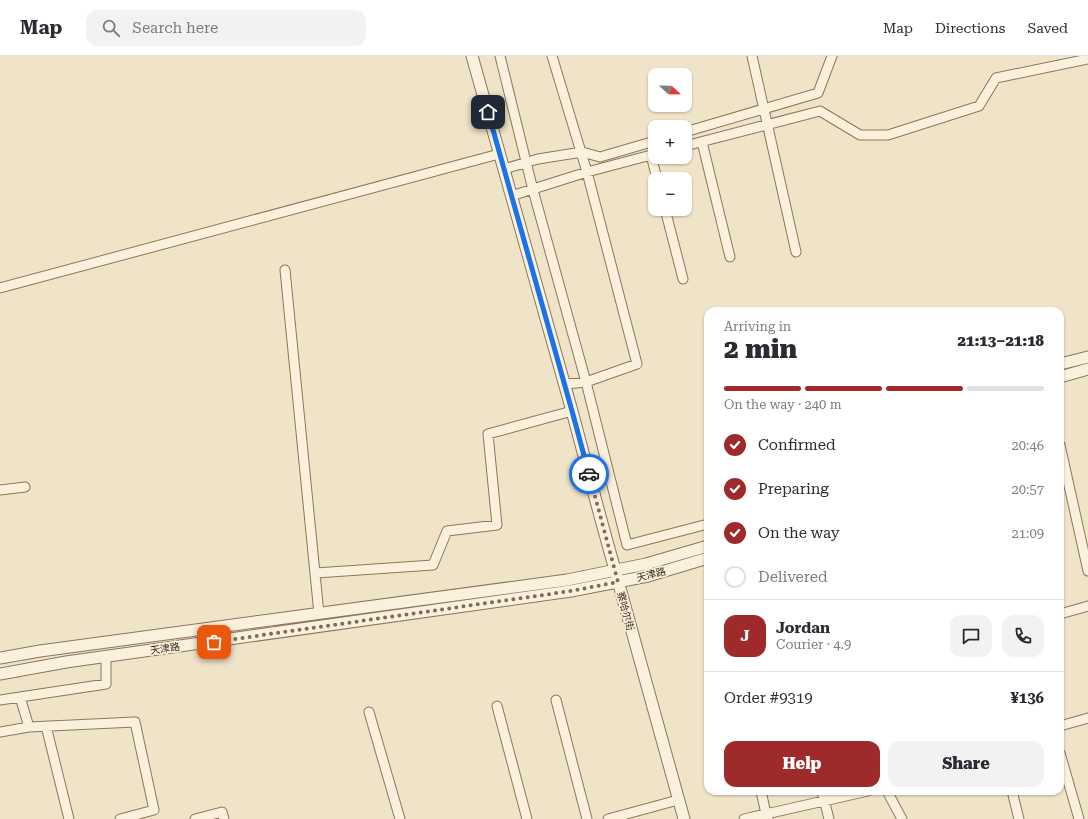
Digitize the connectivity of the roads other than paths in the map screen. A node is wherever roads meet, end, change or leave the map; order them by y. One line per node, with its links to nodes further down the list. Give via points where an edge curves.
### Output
1 (472, 56): 14 (street, 察哈尔街)
2 (500, 56): 16 (street)
3 (552, 56): 13 (street)
4 (752, 56): 7 (street)
5 (832, 56): 7 (street, via 818,93)
6 (1088, 59): 8 (street, via 996,78 979,106 888,135 860,135 820,111)
7 (764, 109): 8 (street); 9 (street)
8 (767, 124): 10 (street); 22 (street)
9 (692, 130)
10 (702, 142): 12 (street); 23 (street)
11 (648, 143): 13 (street, via 600,158)
12 (692, 144)
13 (582, 152): 16 (street); 18 (street)
14 (499, 154): 17 (street, 察哈尔街); 26 (street)
15 (648, 156): 18 (street)
16 (527, 162): 17 (street); 19 (street)
17 (504, 169): 20 (street, 察哈尔街)
18 (588, 172): 19 (street); 31 (street, via 637,364)
19 (532, 190): 20 (street); 31 (street)
20 (511, 196): 32 (street, 察哈尔街)
21 (667, 216): 25 (street)
22 (796, 252)
23 (730, 257)
24 (285, 270): 42 (street)
25 (683, 279)
26 (0, 288)
27 (1088, 357): 28 (street)
28 (1064, 363)
29 (1088, 369): 30 (street)
30 (1064, 376)
31 (586, 382): 32 (street); 37 (street, via 627,545)
32 (565, 384): 33 (street, 察哈尔街)
33 (572, 411): 40 (street, 察哈尔街); 42 (street, via 488,434 496,525 447,531 433,565)
34 (1064, 463): 41 (street)
35 (25, 487): 36 (street)
36 (0, 490)
37 (704, 525)
38 (704, 547): 40 (street, 天津路)
39 (704, 559): 43 (street, 天津路)
40 (615, 570): 43 (street, 察哈尔街); 46 (street, 天津路, via 567,580)
41 (1088, 571)
42 (316, 573): 46 (street)
43 (618, 582): 47 (street, 天津路, via 555,594); 66 (street, 察哈尔街)
44 (1088, 606): 45 (street)
45 (1064, 613)
46 (320, 614): 48 (street, 天津路)
47 (106, 657): 49 (street, 天津路); 50 (street, via 106,684)
48 (0, 658)
49 (0, 674)
50 (20, 697): 51 (street); 58 (street)
51 (0, 700)
52 (556, 700): 75 (street)
53 (497, 706): 74 (street)
54 (369, 712): 73 (street)
55 (1088, 718): 56 (street)
56 (1064, 725)
57 (46, 726): 58 (street); 69 (street); 70 (street, via 135,722 154,810)
58 (29, 727): 59 (street)
59 (0, 732)
60 (1064, 767): 82 (street)
61 (762, 795): 68 (street)
62 (823, 795): 67 (street)
63 (850, 795): 67 (street)
64 (889, 795): 80 (street)
65 (1013, 795): 81 (street)
66 (678, 800): 76 (street); 77 (street, 察哈尔街)
67 (824, 801): 68 (street); 79 (street)
68 (767, 816): 78 (street)
69 (69, 819)
70 (120, 819)
71 (195, 819): 72 (street, via 222,812)
72 (224, 819)
73 (400, 819)
74 (527, 819)
75 (587, 819)
76 (608, 819)
77 (684, 819)
78 (744, 819)
79 (829, 819)
80 (902, 819)
81 (1019, 819)
82 (1079, 819)

